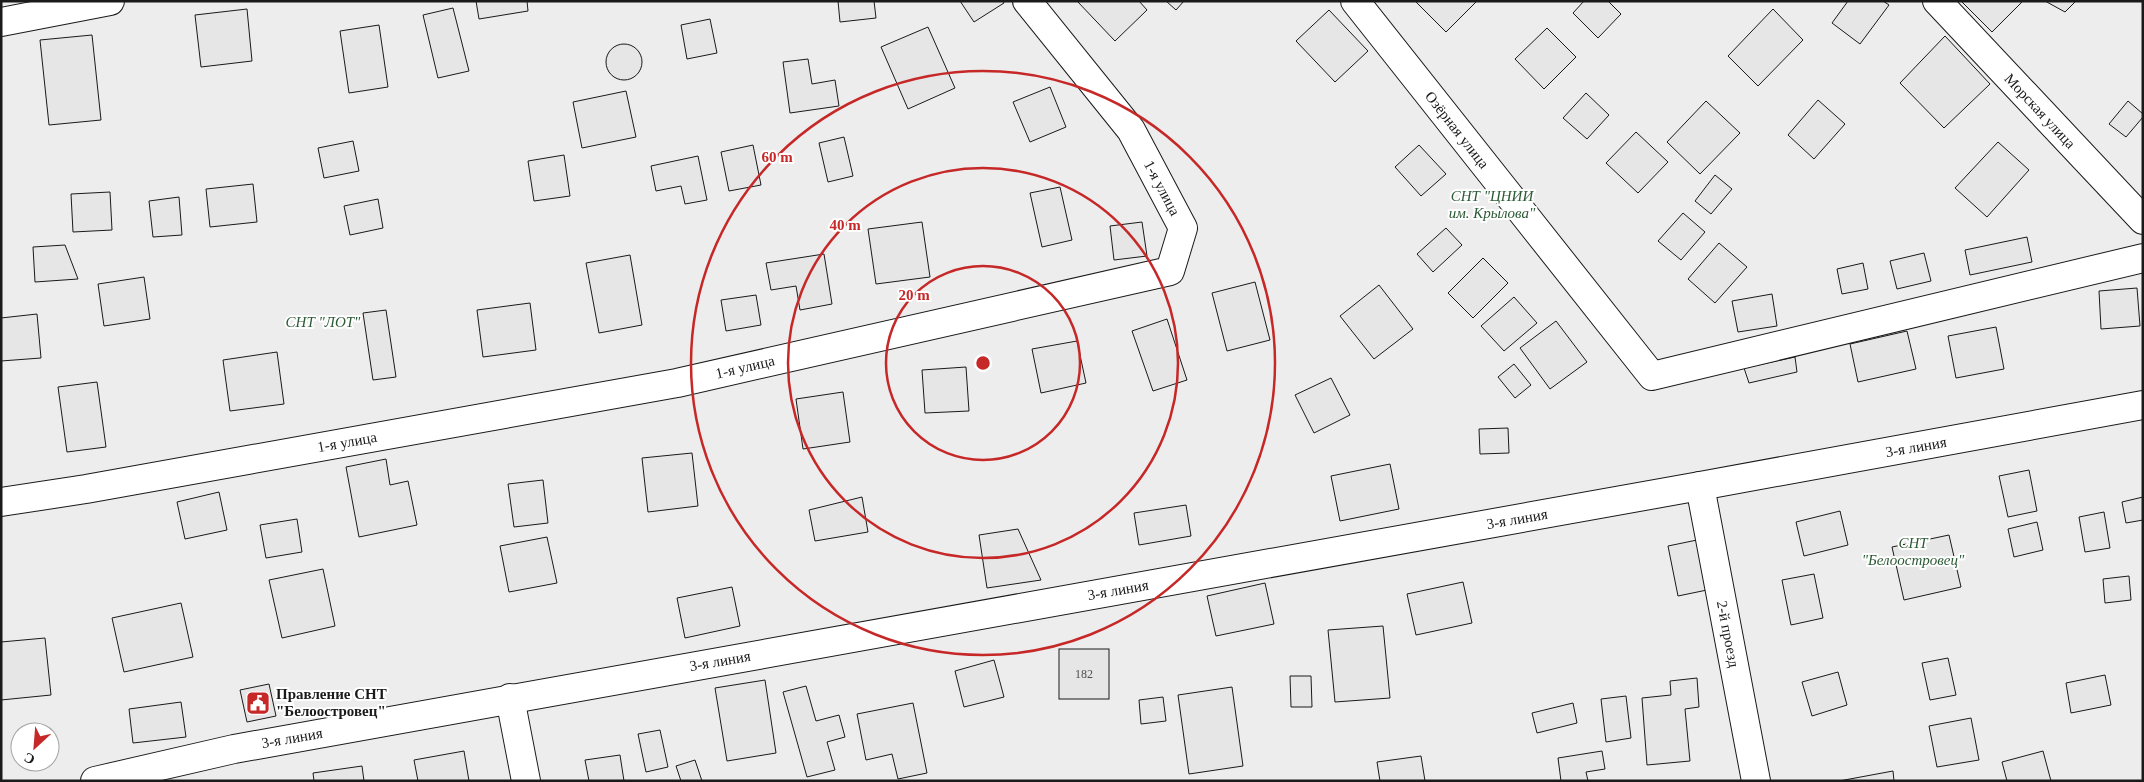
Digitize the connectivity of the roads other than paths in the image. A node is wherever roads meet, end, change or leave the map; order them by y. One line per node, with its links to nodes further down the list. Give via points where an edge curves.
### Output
1 (110, 1): 5 (street)
2 (1027, 1): 10 (street, 1-я улица, via 1131,130 1183,228 1170,271 677,382)
3 (1355, 1): 7 (street, Озёрная улица, via 1652,376)
4 (1936, 1): 6 (street, Морская улица)
5 (1, 22)
6 (2143, 220)
7 (2143, 258)
8 (2143, 405): 9 (street, 3-я линия)
9 (1700, 486): 11 (street, 3-я линия); 14 (street, 2-й проезд)
10 (1, 502)
11 (510, 698): 12 (street, 3-я линия, via 234,749); 13 (street)
12 (95, 781)
13 (526, 781)
14 (1756, 781)

